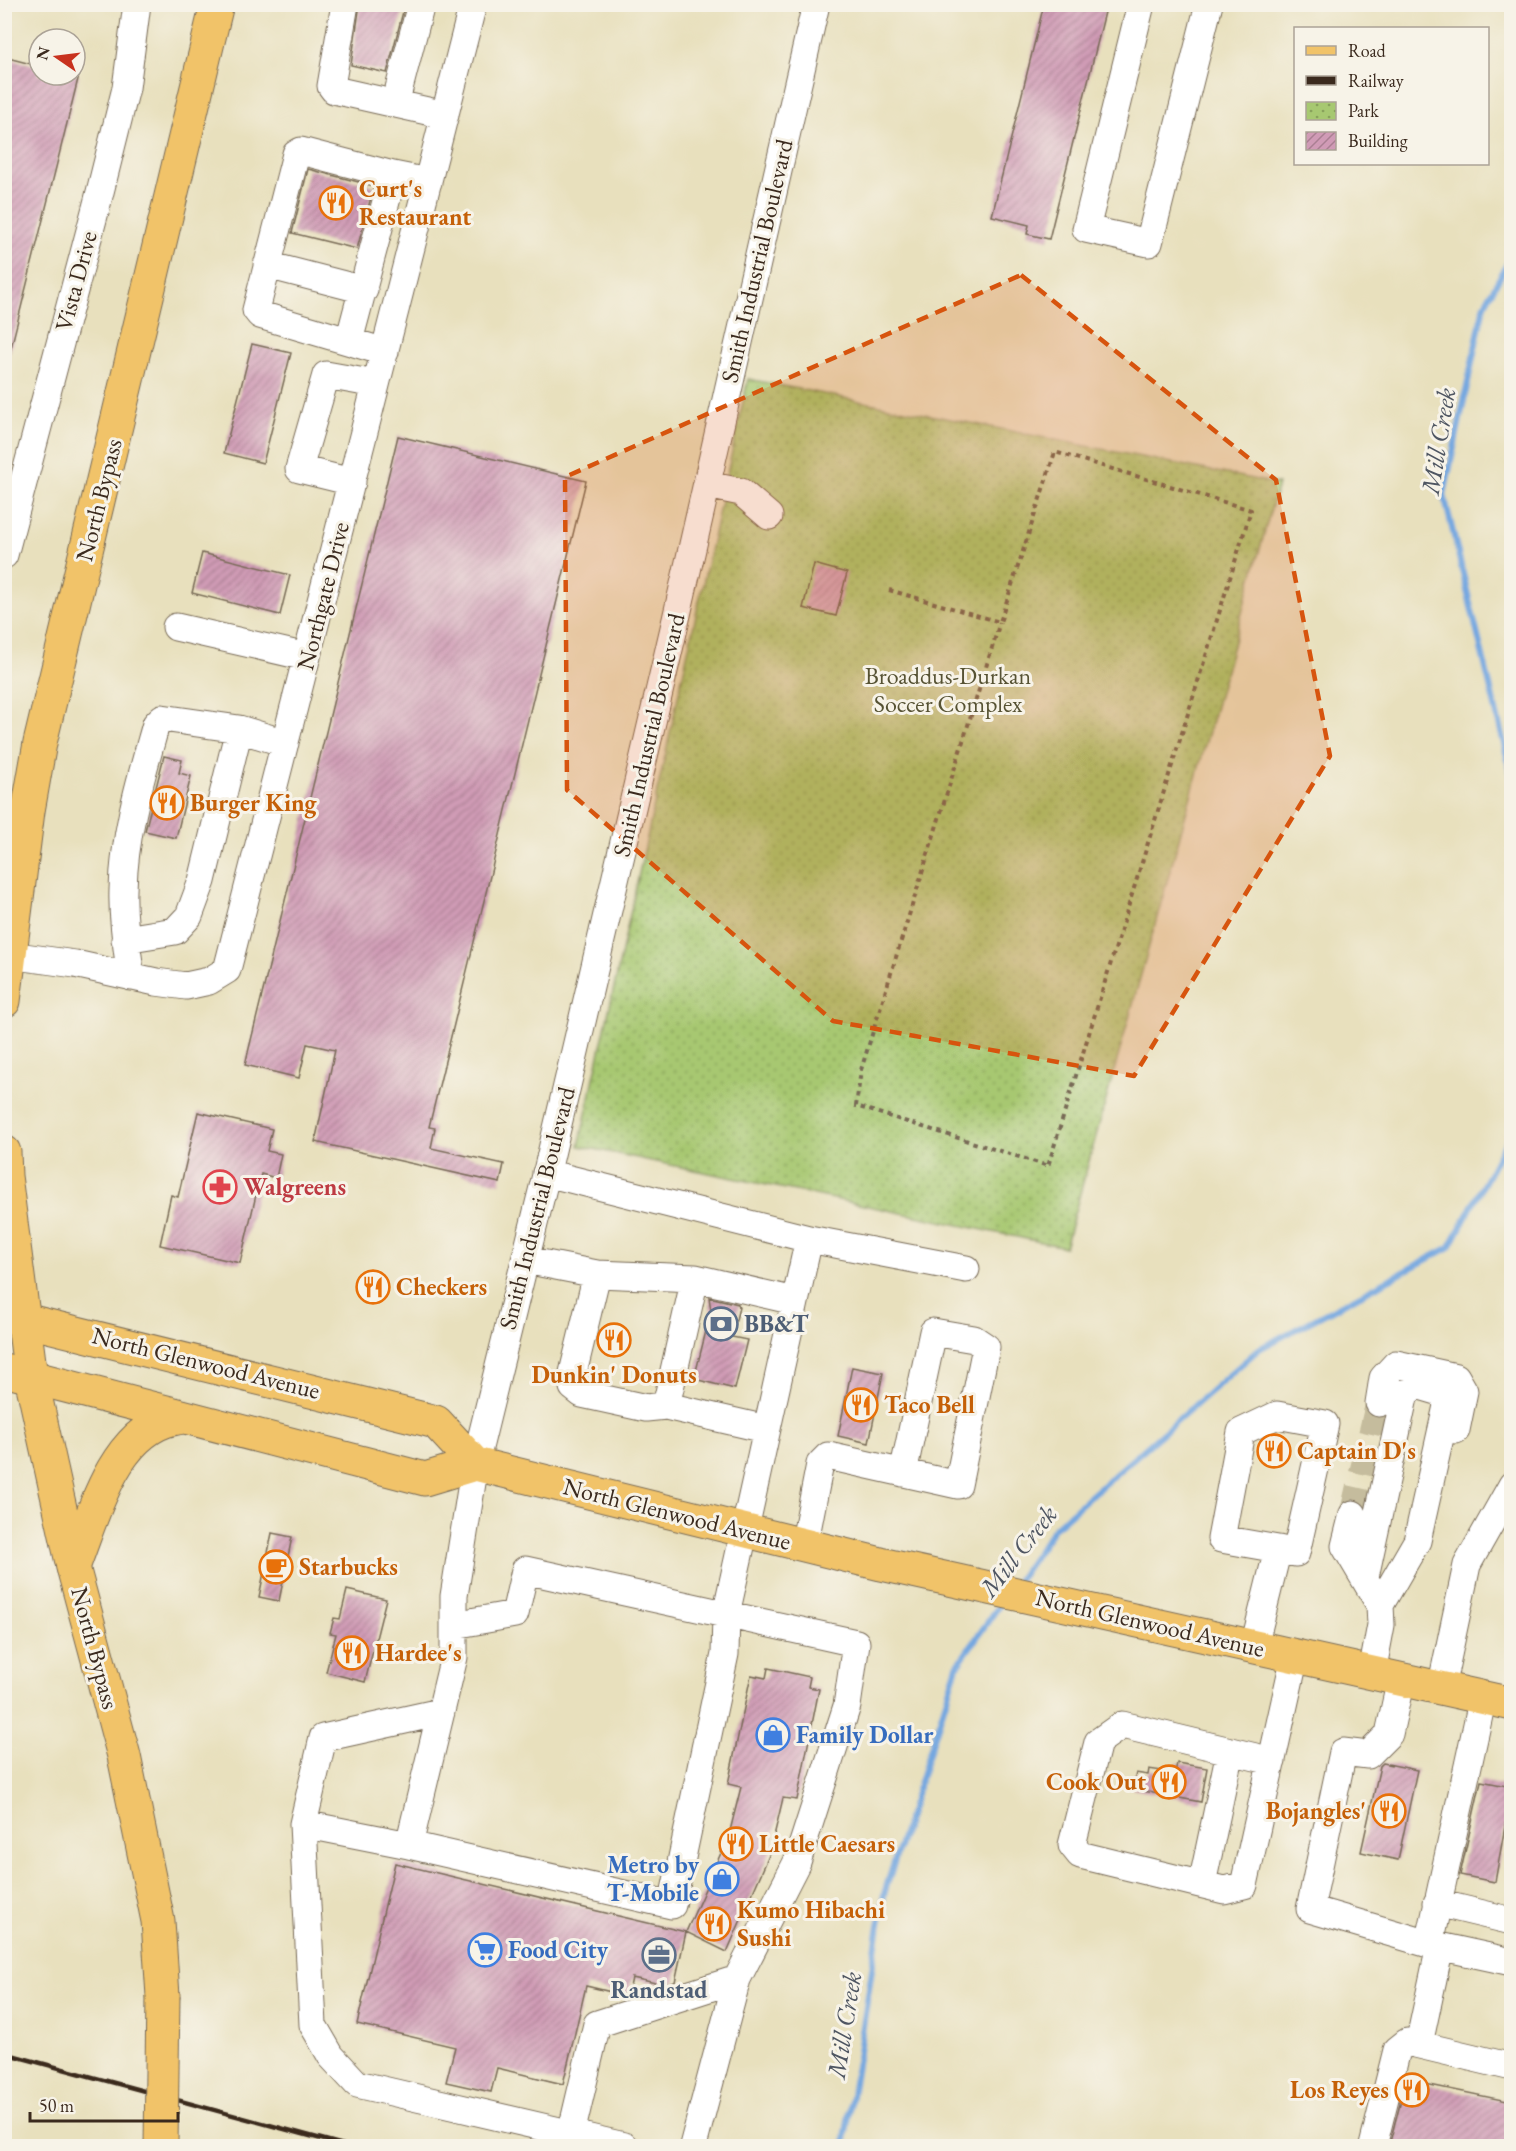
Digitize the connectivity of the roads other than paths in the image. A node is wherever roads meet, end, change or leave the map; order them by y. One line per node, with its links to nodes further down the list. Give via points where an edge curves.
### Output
1 (137, 4): 21 (street, Vista Drive, via 123,98)
2 (217, 4): 27 (main road, North Bypass, via 40,742)
3 (345, 4): 9 (street, via 331,86 334,90)
4 (421, 4): 9 (street)
5 (473, 4): 10 (street, Northgate Drive)
6 (816, 4): 19 (street, Smith Industrial Boulevard)
7 (1141, 4): 8 (street, via 1086,229 1149,243)
8 (1209, 4)
9 (395, 104): 10 (street)
10 (445, 115): 12 (street, Northgate Drive)
11 (393, 176): 12 (street); 13 (street, via 298,152); 14 (street)
12 (428, 182): 16 (street, Northgate Drive)
13 (267, 265): 14 (street); 15 (street, via 256,310 260,315)
14 (364, 290): 15 (street)
15 (349, 340): 16 (street)
16 (385, 352): 17 (street, Northgate Drive)
17 (376, 384): 18 (street, Northgate Drive); 18 (street, via 326,375 299,469)
18 (352, 482): 23 (street, Northgate Drive)
19 (707, 485): 20 (street, via 741,492); 31 (street, Smith Industrial Boulevard)
20 (769, 516)
21 (4, 555)
22 (176, 627): 23 (street)
23 (307, 657): 25 (street, Northgate Drive)
24 (239, 729): 25 (street); 26 (street, via 202,881 189,916 175,931); 26 (street, via 162,718 156,724 132,815 123,889)
25 (285, 743): 28 (street, Northgate Drive, via 227,970 209,981 186,986)
26 (125, 939): 28 (street)
27 (9, 955): 28 (street, Northgate Drive); 29 (main road, North Bypass)
28 (130, 977)
29 (4, 1001)
30 (4, 1152): 38 (main road, North Bypass, via 16,1266)
31 (546, 1173): 32 (street); 33 (street, Smith Industrial Boulevard)
32 (809, 1239): 34 (street); 37 (street)
33 (525, 1260): 35 (street); 45 (street, Smith Industrial Boulevard)
34 (966, 1269)
35 (597, 1274): 36 (street); 42 (street, via 572,1377 573,1387 582,1394 630,1406)
36 (695, 1278): 37 (street); 42 (street)
37 (795, 1301): 44 (street)
38 (15, 1316): 39 (main road, North Bypass); 45 (main road, North Glenwood Avenue, via 436,1422)
39 (18, 1373): 43 (main road); 52 (main road, North Bypass)
40 (1408, 1380): 41 (street, via 1396,1364 1383,1378); 53 (street); 55 (street, via 1456,1377 1464,1391 1429,1554 1392,1618)
41 (1379, 1403)
42 (666, 1406): 44 (street)
43 (183, 1417): 45 (main road, via 425,1479); 52 (main road, via 164,1421 135,1439 110,1472)
44 (766, 1429): 49 (street)
45 (475, 1464): 49 (main road, North Glenwood Avenue); 56 (street, Smith Industrial Boulevard, via 454,1596)
46 (903, 1473): 46 (street, via 958,1485 986,1347 974,1339 933,1332); 50 (street, via 828,1456 820,1464)
47 (1512, 1485): 60 (street, via 1467,1565)
48 (1353, 1514): 53 (street, via 1345,1546)
49 (744, 1532): 50 (main road, North Glenwood Avenue); 54 (street)
50 (804, 1546): 57 (main road, North Glenwood Avenue)
51 (1278, 1549): 51 (street, via 1221,1539 1241,1432 1277,1415 1325,1424 1296,1553); 57 (street)
52 (73, 1567): 76 (main road, North Bypass, bridge, via 124,1756 158,1921 163,1996)
53 (1365, 1577): 55 (street)
54 (726, 1614): 56 (street, via 525,1570 515,1614); 66 (street, via 725,1654 672,1905); 72 (street, via 856,1643 847,1706 797,1862)
55 (1381, 1615): 59 (street)
56 (454, 1625): 62 (street, Smith Industrial Boulevard, via 454,1657)
57 (1254, 1646): 58 (main road, North Glenwood Avenue)
58 (1294, 1656): 59 (main road, North Glenwood Avenue); 64 (street)
59 (1387, 1676): 60 (main road, North Glenwood Avenue); 70 (street, via 1389,1734 1368,1755 1343,1752 1310,1909)
60 (1441, 1688): 61 (main road, North Glenwood Avenue)
61 (1497, 1701): 68 (street)
62 (441, 1712): 65 (street, via 323,1738); 66 (street, Smith Industrial Boulevard)
63 (1230, 1751): 64 (street); 67 (street); 67 (street, via 1122,1725 1098,1742 1072,1845 1080,1855)
64 (1272, 1761): 67 (street, via 1244,1885 1224,1890)
65 (303, 1824): 66 (street); 75 (street, via 313,2025 331,2056 357,2084)
66 (409, 1845)
67 (1202, 1884)
68 (1437, 1903): 69 (street); 70 (street)
69 (1512, 1920)
70 (1434, 1945): 71 (street); 73 (street)
71 (1512, 1962)
72 (737, 1979): 75 (street, via 597,2025); 78 (street)
73 (1419, 2044): 74 (street); 79 (street, via 1407,2042 1397,2050)
74 (1512, 2067)
75 (571, 2134): 77 (street)
76 (161, 2146)
77 (624, 2146)
78 (693, 2146)
79 (1373, 2146)

